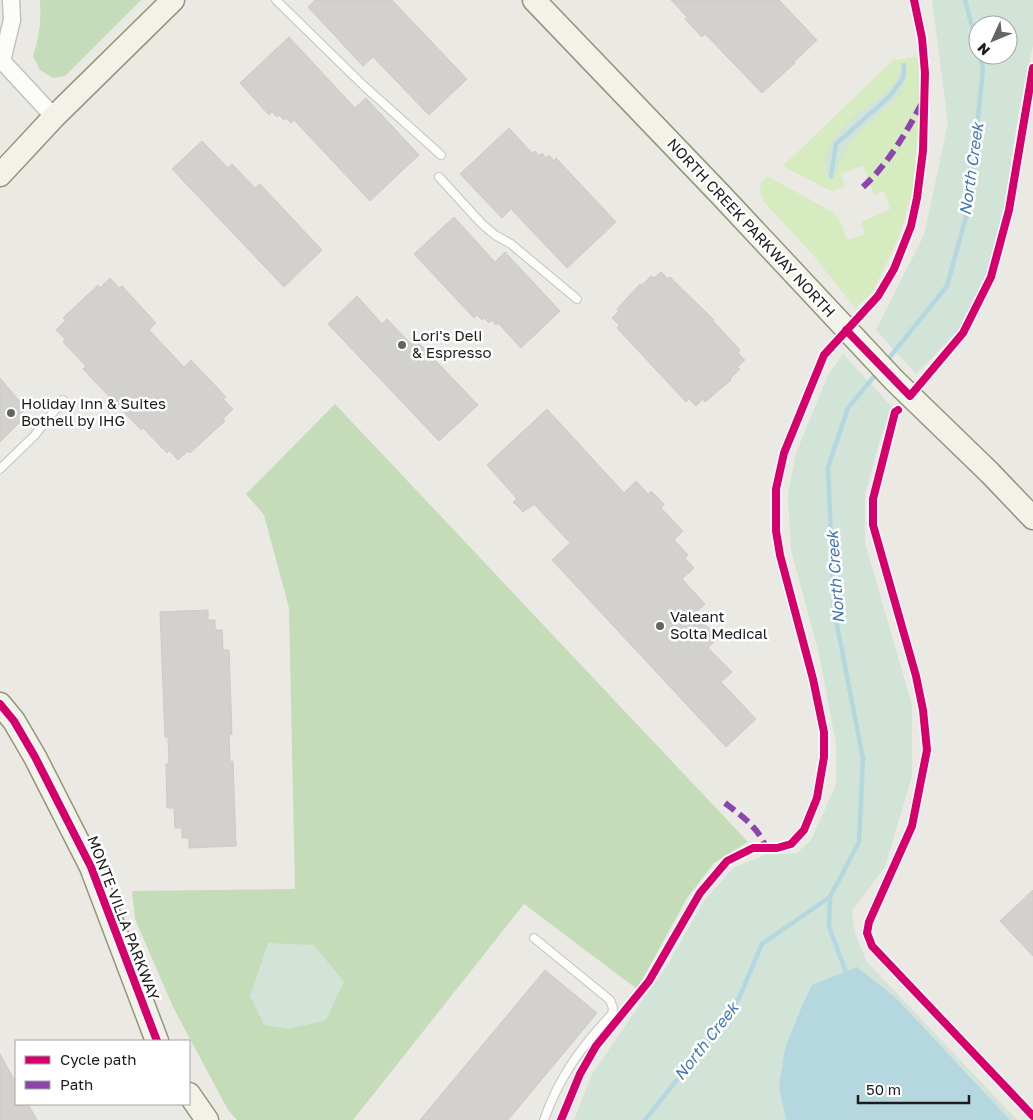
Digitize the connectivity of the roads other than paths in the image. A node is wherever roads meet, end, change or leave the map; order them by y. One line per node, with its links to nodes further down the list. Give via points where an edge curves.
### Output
1 (11, 0): 5 (street, via 12,20)
2 (173, 0): 6 (street)
3 (276, 0): 7 (lane)
4 (534, 0): 13 (street, NORTH CREEK PARKWAY NORTH, via 860,345)
5 (1, 60): 6 (street)
6 (60, 111): 8 (street)
7 (441, 155)
8 (0, 175)
9 (439, 177): 10 (lane, via 482,224)
10 (577, 299)
11 (63, 400): 12 (lane, via 34,436)
12 (0, 469)
13 (1033, 518)
14 (0, 704): 16 (street, MONTE VILLA PARKWAY, via 35,757 91,867)
15 (534, 938): 19 (lane, via 610,1000 613,1008 612,1014 570,1064)
16 (157, 1040)
17 (190, 1096): 18 (street)
18 (206, 1120)
19 (544, 1120)

